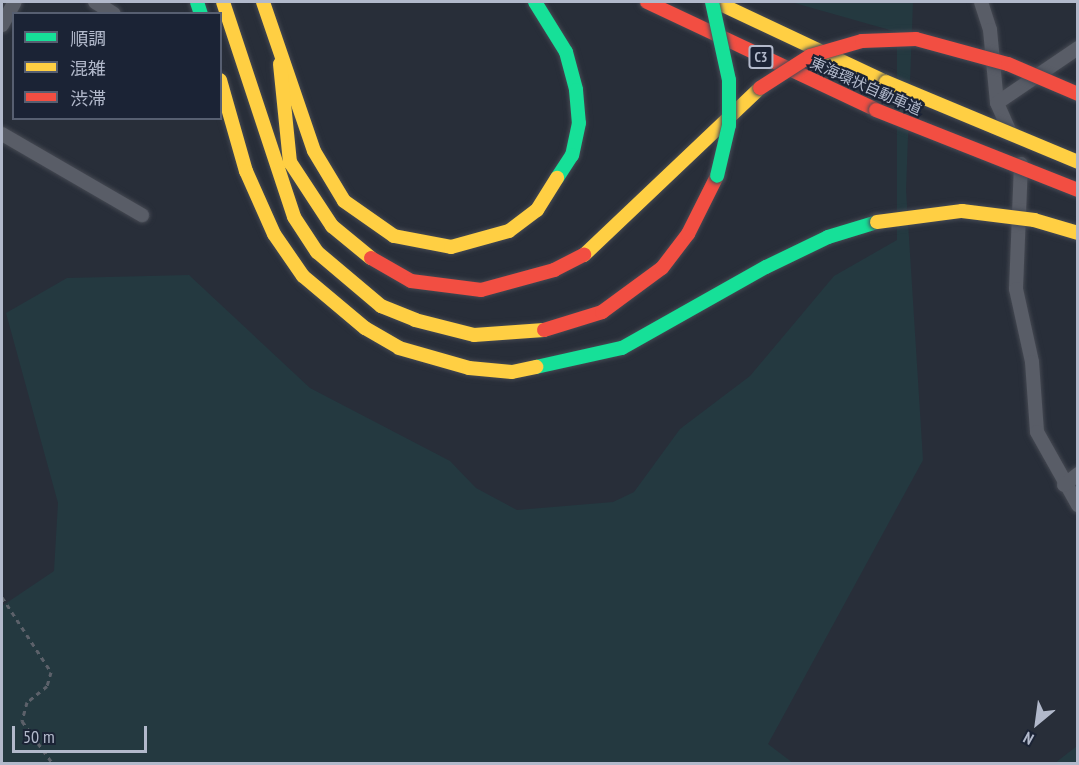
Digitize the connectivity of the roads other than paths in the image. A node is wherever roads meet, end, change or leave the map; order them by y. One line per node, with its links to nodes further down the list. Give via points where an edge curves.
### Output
1 (15, 2): 10 (street)
2 (95, 2): 9 (street)
3 (223, 2): 7 (highway, bridge, via 294,218 317,252 381,306 415,320 474,335 560,328 602,312 663,268 688,234 717,176 729,125 729,80)
4 (263, 2): 12 (highway)
5 (535, 2): 12 (highway, via 566,52 576,90 579,123 572,155 537,210 509,231 480,242 451,247 394,236 344,201 314,151)
6 (647, 2): 18 (highway, 東海環状自動車道 / C3, bridge, via 876,110)
7 (714, 2): 17 (highway, 東海環状自動車道 / C3, bridge, via 886,82)
8 (981, 2): 15 (street, via 990,30)
9 (111, 12)
10 (2, 21)
11 (1077, 48): 15 (street)
12 (280, 64): 14 (highway, bridge, via 290,162 332,226 378,264 411,282 481,290 554,270 589,252 759,88 810,56 862,41 916,39 1008,64)
13 (222, 87): 20 (highway, bridge, via 246,171 274,234 303,276 365,328 399,348 470,368 512,372 622,348 766,267 828,237 877,222 962,211 1034,220)
14 (1077, 94)
15 (997, 103): 22 (street, via 1022,157 1016,289 1032,362 1037,432)
16 (2, 134): 19 (street)
17 (1077, 162)
18 (1077, 190)
19 (142, 215)
20 (1077, 233)
21 (1077, 474): 22 (street)
22 (1064, 485): 23 (street)
23 (1077, 505)

